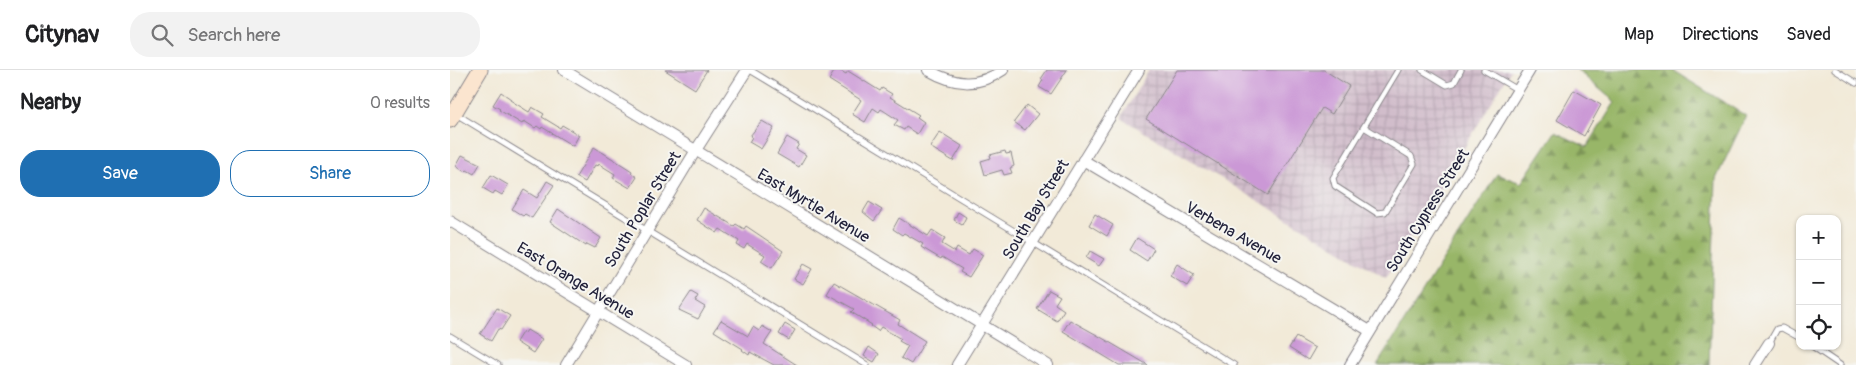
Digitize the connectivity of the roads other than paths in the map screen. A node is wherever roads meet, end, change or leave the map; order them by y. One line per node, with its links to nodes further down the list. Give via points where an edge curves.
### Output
1 (480, 70): 15 (street)
2 (564, 70): 17 (street, East Myrtle Avenue)
3 (748, 70): 17 (street, South Poplar Street); 21 (lane)
4 (928, 70): 5 (street, via 951,82 962,83 974,82)
5 (1003, 70)
6 (1140, 70): 18 (street, South Bay Street)
7 (1398, 70): 16 (lane)
8 (1422, 70): 9 (lane, via 1447,85 1454,83)
9 (1462, 70)
10 (1484, 70): 14 (lane)
11 (1530, 70): 14 (street, South Cypress Street)
12 (1835, 70): 13 (lane)
13 (1856, 83)
14 (1518, 90): 24 (street, South Cypress Street)
15 (452, 117): 20 (lane)
16 (1364, 127): 16 (lane, via 1333,178 1335,186 1377,213 1385,212 1414,164 1411,156)
17 (696, 150): 20 (street, South Poplar Street); 23 (street, East Myrtle Avenue)
18 (1083, 160): 21 (street, South Bay Street); 24 (street, Verbena Avenue)
19 (450, 221): 22 (street, East Orange Avenue)
20 (647, 231): 22 (street, South Poplar Street); 32 (lane)
21 (1033, 242): 23 (street, South Bay Street); 35 (lane)
22 (598, 311): 30 (street, South Poplar Street); 31 (street, East Orange Avenue)
23 (982, 324): 33 (street, South Bay Street); 34 (street, East Myrtle Avenue)
24 (1370, 330): 36 (street, South Cypress Street)
25 (450, 336): 29 (lane)
26 (1796, 336): 27 (lane, via 1782,328 1777,329)
27 (1769, 343): 37 (street)
28 (1818, 350): 38 (lane)
29 (498, 365)
30 (566, 365)
31 (686, 365)
32 (867, 365)
33 (957, 365)
34 (1048, 365)
35 (1234, 365)
36 (1350, 365)
37 (1755, 365)
38 (1840, 365)

